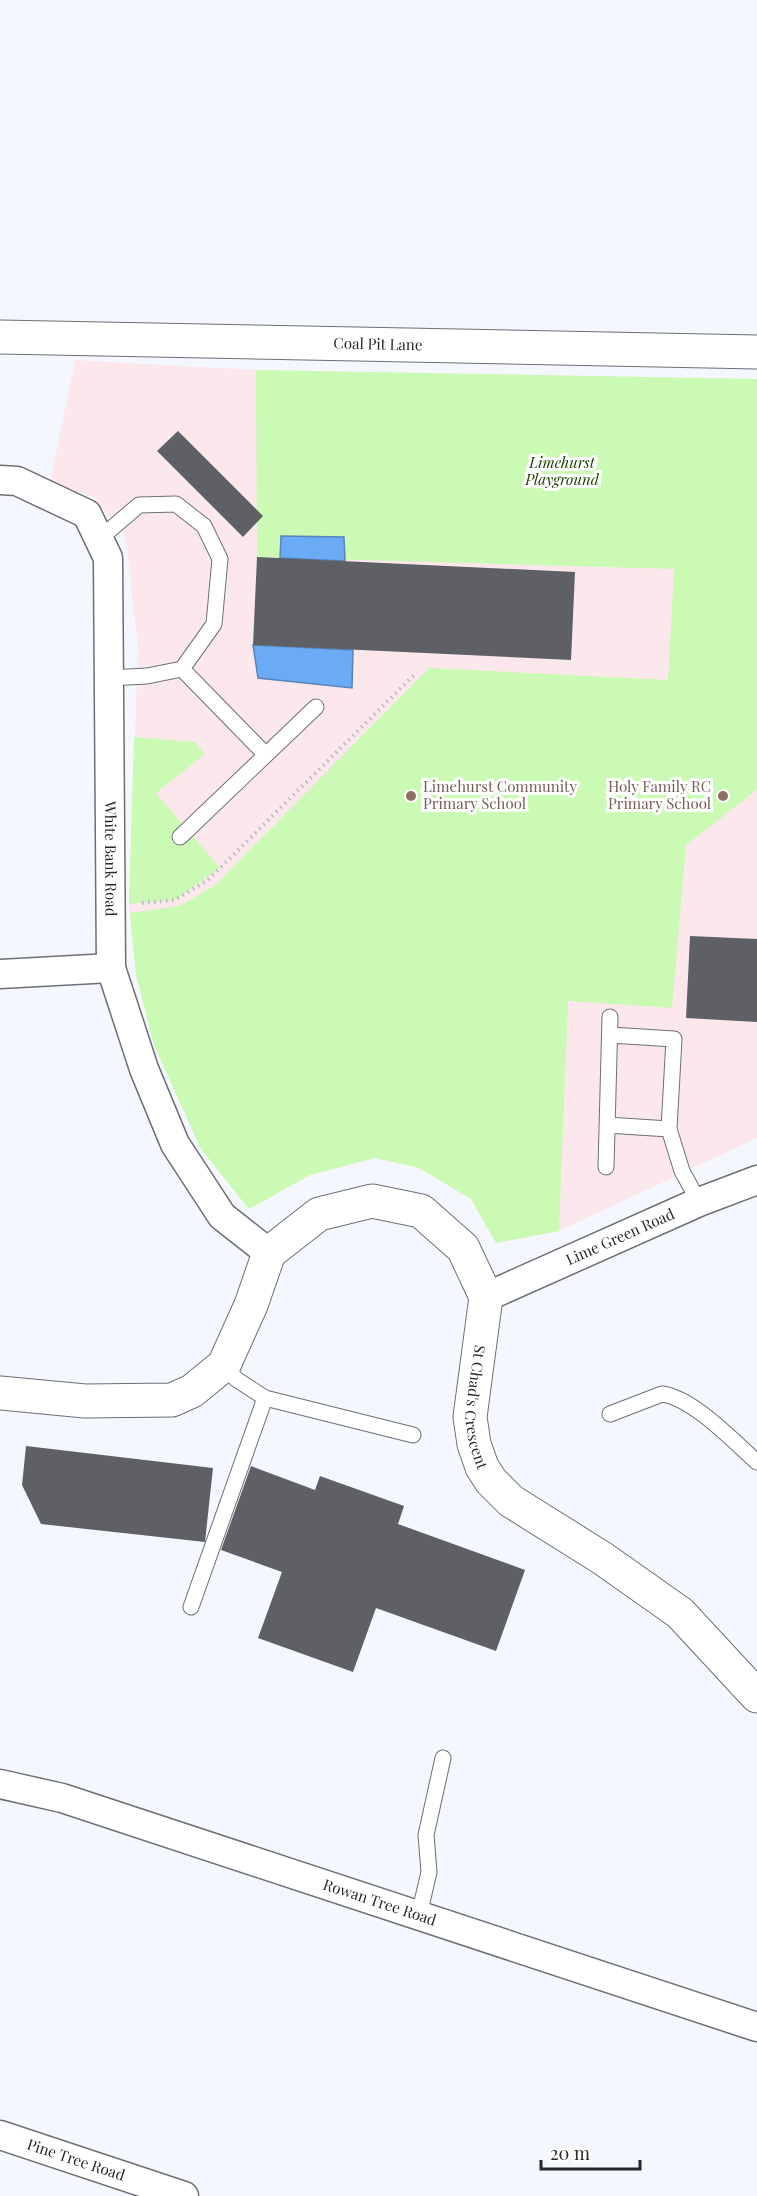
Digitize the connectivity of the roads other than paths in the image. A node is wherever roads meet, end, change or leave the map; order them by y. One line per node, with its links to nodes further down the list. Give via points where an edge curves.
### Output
1 (0, 337): 2 (street, Coal Pit Lane)
2 (757, 352)
3 (0, 480): 4 (street, White Bank Road, via 17,480 87,514)
4 (98, 540): 5 (lane, via 139,505 176,504 204,526 220,559 214,624); 6 (street, White Bank Road, via 108,558)
5 (182, 669): 6 (lane); 8 (lane)
6 (109, 678): 10 (street, White Bank Road)
7 (316, 707): 8 (lane)
8 (266, 755): 9 (lane)
9 (180, 837)
10 (111, 968): 11 (street); 19 (street, White Bank Road, via 144,1069 175,1144 222,1216)
11 (0, 975)
12 (610, 1017): 13 (lane)
13 (610, 1035): 14 (lane); 15 (lane, via 674,1040)
14 (607, 1125): 15 (lane); 16 (lane)
15 (669, 1129): 18 (lane, via 682,1171)
16 (606, 1167)
17 (757, 1180): 18 (street, Lime Green Road)
18 (699, 1202): 20 (street, Lime Green Road)
19 (269, 1253): 20 (street, via 319,1214 372,1201 421,1211 463,1248); 21 (street)
20 (486, 1297): 28 (street, St Chad's Crescent, via 470,1418 474,1444 490,1481 512,1501 680,1613)
21 (224, 1365): 22 (street, via 192,1391 172,1400 85,1401); 23 (lane, via 236,1379)
22 (0, 1393)
23 (265, 1398): 25 (lane); 27 (lane)
24 (610, 1414): 26 (lane, via 662,1394 669,1395 688,1404)
25 (413, 1435)
26 (757, 1462)
27 (191, 1607)
28 (757, 1696)
29 (443, 1758): 31 (lane, via 426,1835 429,1872)
30 (0, 1784): 31 (street, Rowan Tree Road, via 62,1798)
31 (419, 1915): 32 (street, Rowan Tree Road)
32 (757, 2026)
33 (0, 2135): 34 (street, Pine Tree Road)
34 (184, 2196)

